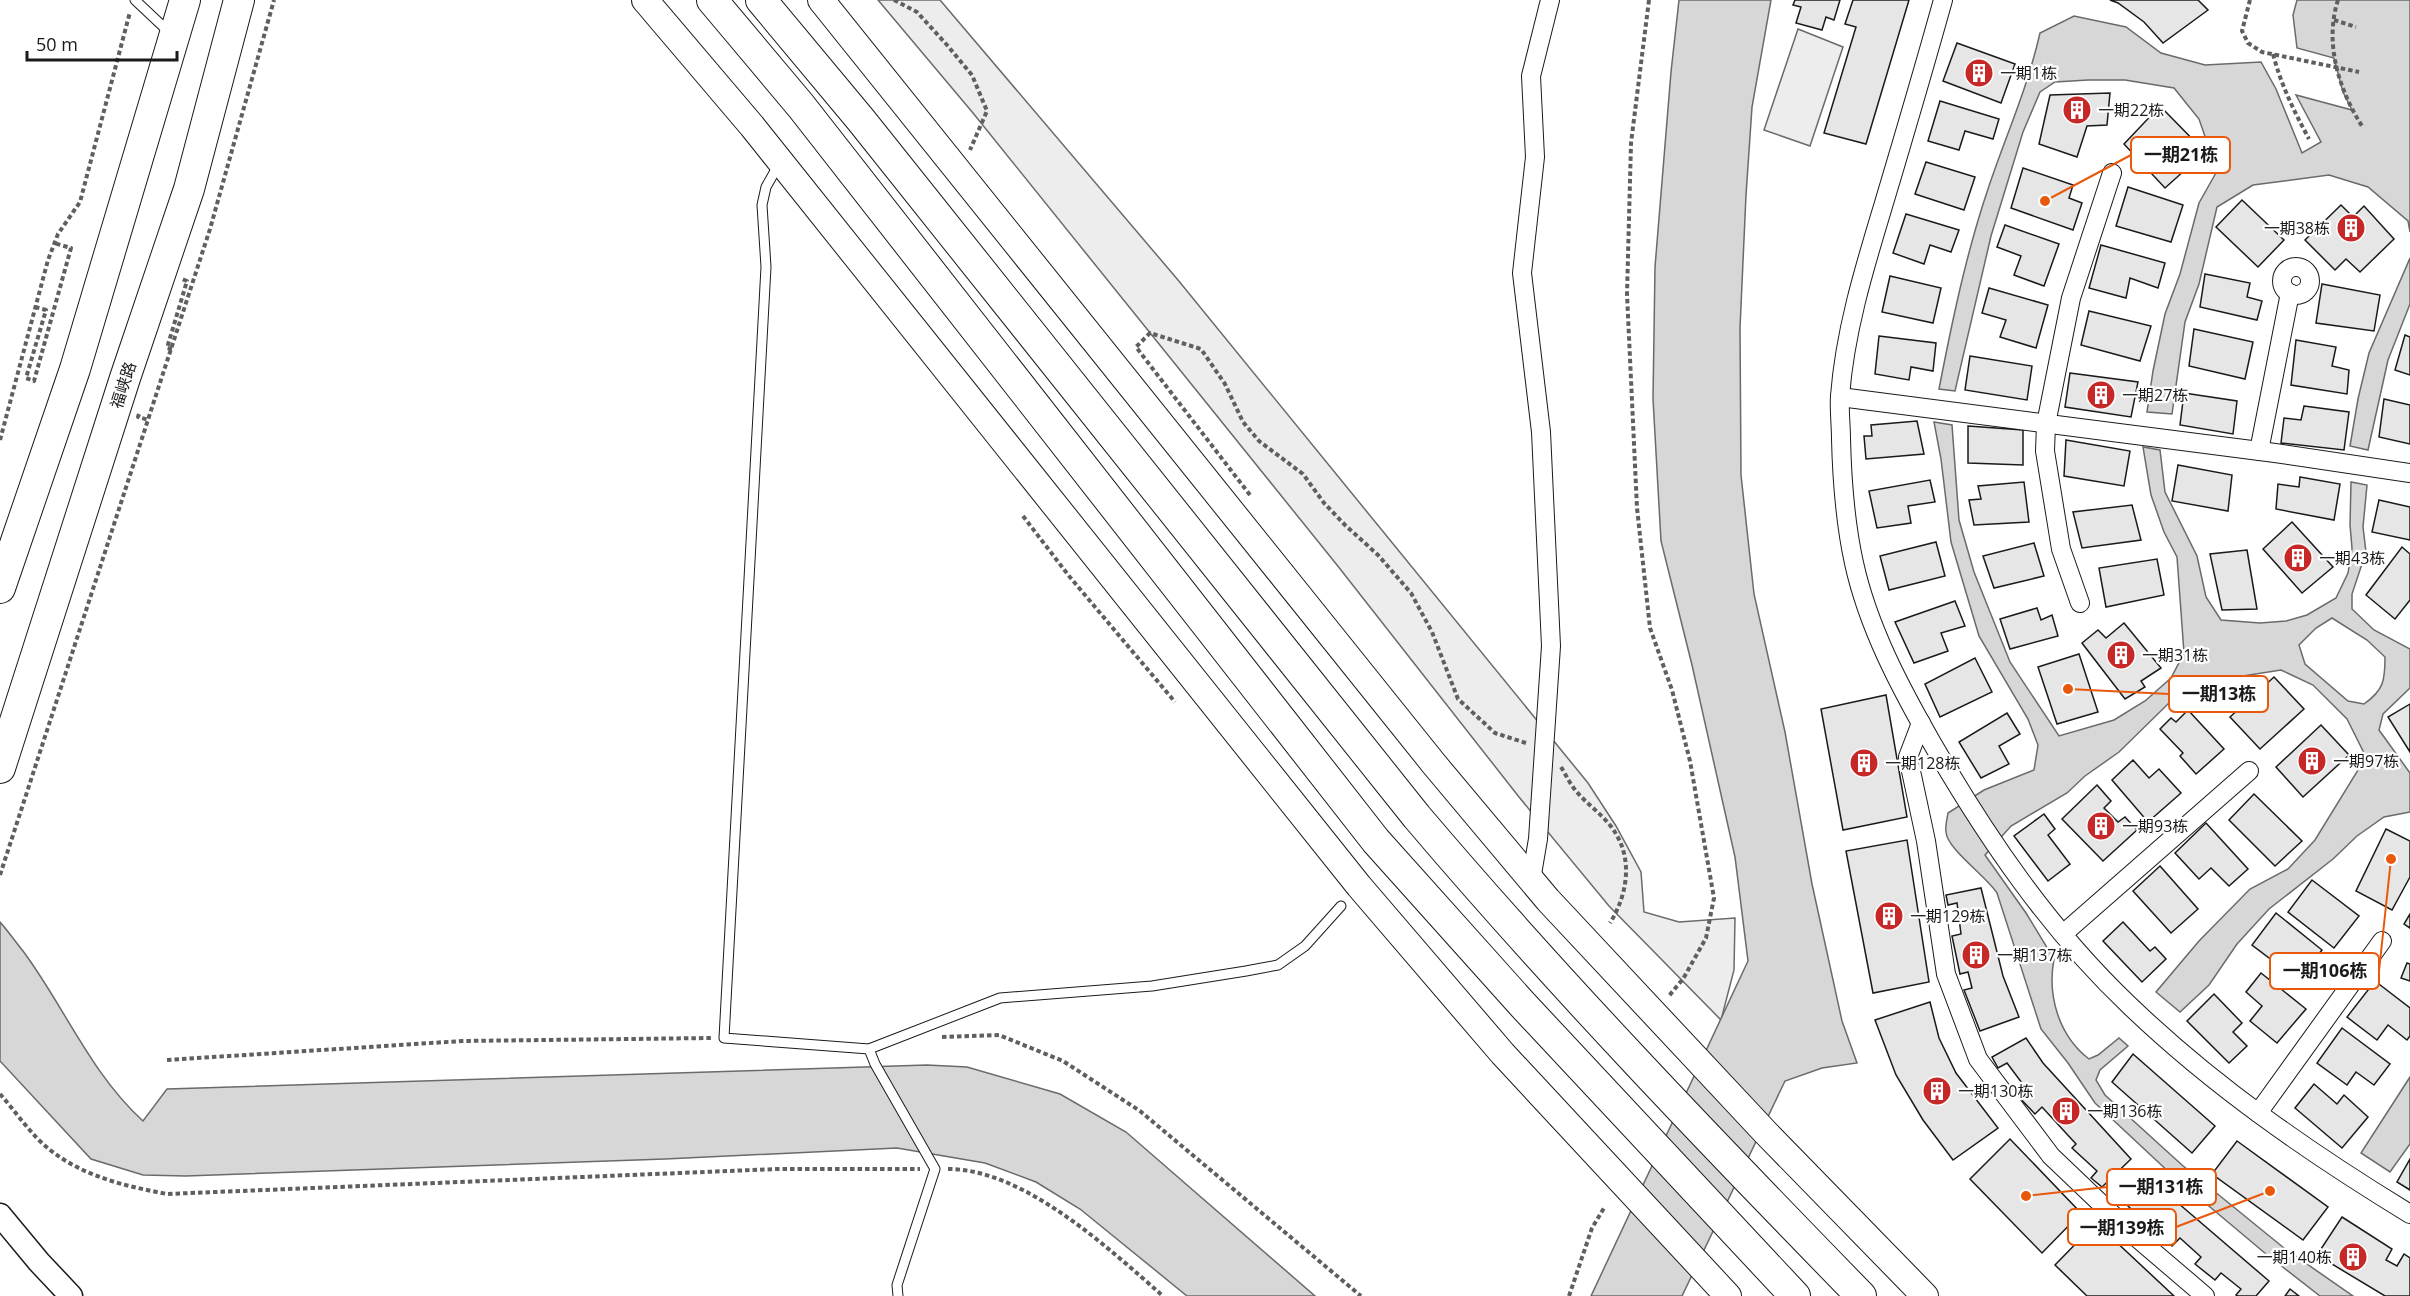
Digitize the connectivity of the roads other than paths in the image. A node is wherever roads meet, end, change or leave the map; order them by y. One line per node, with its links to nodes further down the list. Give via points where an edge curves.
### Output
1 (135, 0): 10 (lane)
2 (185, 0): 10 (highway)
3 (239, 0): 21 (highway, 福峡路, via 189,189)
4 (645, 0): 11 (main road)
5 (712, 0): 32 (highway, via 801,106 1376,841)
6 (761, 0): 29 (highway, via 1417,817 1503,918)
7 (821, 0): 23 (main road)
8 (1550, 0): 23 (street, via 1531,76 1535,157 1522,273 1541,432 1551,646 1538,839)
9 (1943, 0): 14 (street, via 1852,318)
10 (175, 38): 18 (highway, via 75,369)
11 (780, 161): 27 (lane, via 762,205 766,267 724,1038); 35 (main road, via 1359,886 1503,1054)
12 (2112, 173): 15 (street, via 2072,298)
13 (2290, 293): 16 (street)
14 (1840, 397): 15 (street); 20 (street, via 1842,483 1854,564 1875,629)
15 (2046, 424): 16 (street); 19 (street, via 2045,451 2061,549)
16 (2259, 451): 17 (street)
17 (2410, 473)
18 (2, 578)
19 (2080, 603)
20 (1921, 723): 25 (street, via 1996,848); 39 (street, via 1908,757 1926,841 1946,974 1978,1059 2050,1156)
21 (0, 768)
22 (2248, 771): 25 (street)
23 (1531, 880): 38 (main road, via 1766,1133)
24 (1341, 906): 27 (lane, via 1305,946 1278,964 1152,986 1000,998)
25 (2063, 934): 28 (street, via 2127,1003 2187,1058)
26 (2382, 941): 28 (street)
27 (869, 1049): 34 (lane, via 935,1169 897,1285)
28 (2258, 1113): 30 (street)
29 (1744, 1176): 36 (highway); 37 (highway)
30 (2410, 1214)
31 (0, 1215): 33 (street)
32 (1789, 1291)
33 (71, 1296)
34 (898, 1296)
35 (1728, 1296)
36 (1861, 1296)
37 (1877, 1296)
38 (1925, 1296)
39 (2205, 1296)

